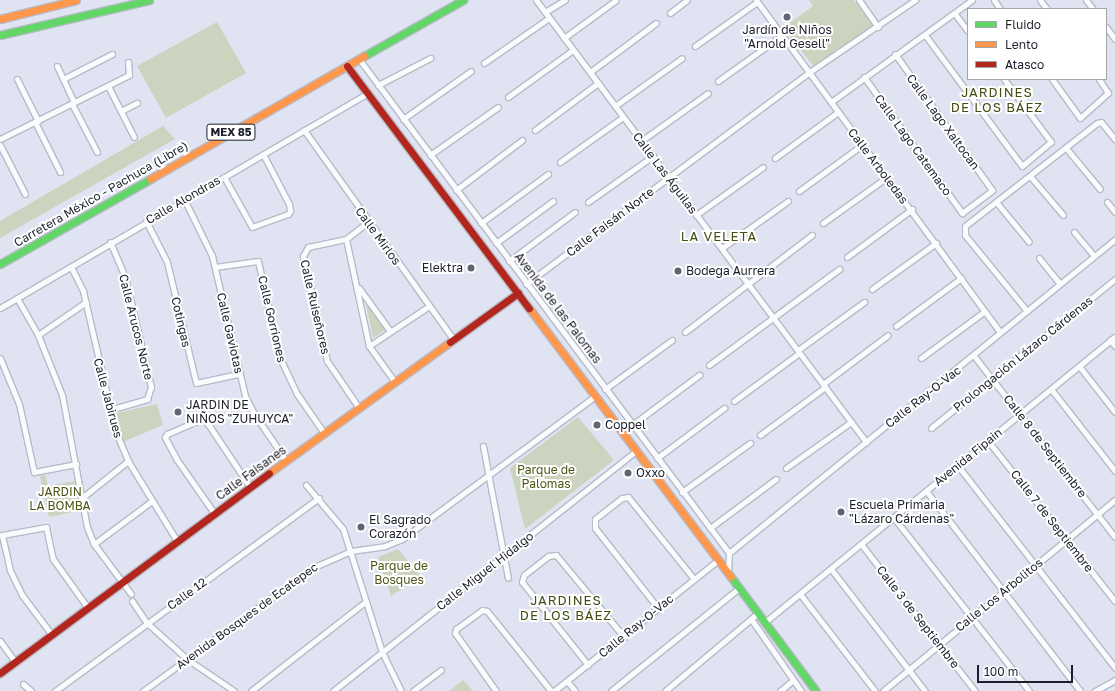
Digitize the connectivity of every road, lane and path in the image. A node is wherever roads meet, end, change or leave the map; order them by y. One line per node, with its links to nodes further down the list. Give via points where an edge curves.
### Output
1 (76, 0): 20 (main road)
2 (149, 0): 25 (main road)
3 (463, 0): 36 (main road, Carretera México - Pachuca (Libre) / MEX 85)
4 (536, 0): 16 (street, Calle Las Águilas)
5 (565, 0): 16 (street)
6 (616, 0): 28 (street)
7 (687, 0): 17 (street)
8 (859, 0): 22 (street)
9 (915, 0): 22 (street, Calle Faisán Norte)
10 (972, 0): 18 (street)
11 (1040, 0): 14 (street)
12 (1086, 0): 15 (street)
13 (756, 1): 27 (street, Calle Arboledas); 30 (street)
14 (1046, 8)
15 (1092, 8)
16 (545, 12): 19 (street, Calle Las Águilas)
17 (670, 13)
18 (955, 14): 24 (street); 26 (street)
19 (549, 18): 28 (street, Calle Las Águilas); 38 (street)
20 (0, 19)
21 (656, 24): 42 (street)
22 (878, 27): 43 (street, Calle Faisán Norte)
23 (1107, 28): 29 (street)
24 (967, 30)
25 (0, 35)
26 (925, 35): 33 (street); 47 (street, via 1022,166 1051,142)
27 (781, 36): 43 (street, Calle Arboledas); 50 (street)
28 (564, 38): 31 (street, Calle Las Águilas)
29 (1115, 39)
30 (695, 46)
31 (573, 50): 42 (street, Calle Las Águilas); 56 (street)
32 (112, 54): 46 (street)
33 (894, 54): 44 (street); 103 (street, Calle Lago Xaltocan, via 992,190)
34 (430, 58): 53 (street)
35 (682, 58): 60 (street)
36 (359, 59): 40 (main road, Carretera México - Pachuca (Libre) / MEX 85); 53 (street, Avenida de las Palomas)
37 (128, 62): 52 (street, via 129,76)
38 (484, 63)
39 (57, 66): 46 (street)
40 (348, 66): 55 (main road, Avenida de las Palomas); 123 (main road, Carretera México - Pachuca (Libre) / MEX 85)
41 (471, 71): 65 (street)
42 (590, 72): 51 (street, Calle Las Águilas)
43 (808, 73): 57 (street, Calle Arboledas); 89 (street, Calle Faisán Norte)
44 (864, 77): 57 (street); 103 (street, Calle Lago Catemaco)
45 (17, 79): 66 (street)
46 (63, 79): 58 (street)
47 (1005, 80)
48 (1053, 80): 49 (street, via 1080,118 1108,93)
49 (1100, 80)
50 (718, 81)
51 (598, 83): 60 (street, Calle Las Águilas); 68 (street)
52 (108, 86): 58 (street); 62 (street)
53 (378, 86): 65 (street, Avenida de las Palomas)
54 (708, 92): 73 (street)
55 (368, 93): 67 (street, Calle Alondras); 134 (main road, Avenida de las Palomas)
56 (508, 97)
57 (831, 102): 63 (street, Calle Arboledas)
58 (73, 103): 66 (street); 77 (street)
59 (137, 103): 62 (street)
60 (615, 106): 64 (street, Calle Las Águilas)
61 (498, 107): 79 (street)
62 (121, 111): 69 (street)
63 (838, 112): 75 (street, Calle Arboledas); 81 (street)
64 (623, 117): 73 (street, Calle Las Águilas); 82 (street)
65 (403, 119): 79 (street, Avenida de las Palomas)
66 (36, 121): 70 (street); 84 (street)
67 (304, 130): 78 (street, Calle Alondras); 107 (street, Calle Mirlos)
68 (535, 130)
69 (134, 137)
70 (0, 138)
71 (1115, 139): 76 (street, via 1101,122)
72 (522, 140): 91 (street)
73 (641, 141): 80 (street, Calle Las Águilas)
74 (0, 145): 93 (street)
75 (862, 145): 88 (street, Calle Arboledas); 92 (street)
76 (1066, 148): 87 (street); 90 (street)
77 (97, 152)
78 (263, 154): 86 (street, Calle Alondras); 86 (street, via 289,204 288,214 252,227)
79 (430, 155): 91 (street, Avenida de las Palomas)
80 (653, 156): 89 (street, Calle Las Águilas); 97 (street)
81 (775, 158)
82 (560, 162)
83 (763, 167): 105 (street)
84 (60, 172)
85 (548, 174): 108 (street)
86 (224, 176): 94 (street, Calle Alondras)
87 (1030, 176): 99 (street); 104 (street)
88 (887, 177): 100 (street, Calle Arboledas); 109 (street)
89 (669, 178): 105 (street, Calle Las Águilas); 129 (street, Calle Faisán Norte)
90 (1100, 189)
91 (456, 190): 108 (street, Avenida de las Palomas)
92 (799, 191)
93 (25, 194)
94 (184, 199): 106 (street, Calle Alondras); 125 (street, Calle Gaviotas, via 205,238)
95 (553, 200): 116 (street)
96 (788, 201): 118 (street)
97 (588, 202)
98 (1107, 202): 102 (street)
99 (997, 203): 115 (street); 141 (street, via 963,231)
100 (912, 210): 117 (street, Calle Arboledas); 120 (street)
101 (575, 212): 122 (street)
102 (1115, 212)
103 (962, 213)
104 (1063, 214)
105 (696, 215): 118 (street, Calle Las Águilas)
106 (146, 222): 114 (street, Calle Alondras); 160 (street, Cotingas, via 167,262 196,383)
107 (368, 222): 113 (street); 138 (street, Calle Mirlos)
108 (481, 223): 116 (street, Avenida de las Palomas)
109 (823, 223)
110 (1074, 232): 119 (street)
111 (812, 235): 130 (street)
112 (1115, 239): 119 (street, Calle Ray-O-Vac)
113 (346, 240): 132 (street); 169 (street, Calle Ruiseñores, via 308,247 303,256 328,361)
114 (110, 242): 124 (street, Calle Alondras); 171 (street, Calle Arucos Norte, via 125,277 151,387 147,399)
115 (1029, 242)
116 (496, 243): 122 (street, Avenida de las Palomas)
117 (936, 243): 127 (street, Calle Arboledas); 133 (street)
118 (722, 248): 130 (street, Calle Las Águilas)
119 (1094, 256): 131 (street, Calle Ray-O-Vac)
120 (847, 257)
121 (1039, 258): 131 (street)
122 (509, 260): 129 (street, Avenida de las Palomas)
123 (0, 264)
124 (71, 267): 135 (street, Calle Alondras); 136 (street, Calle Jabirues)
125 (215, 267): 160 (street, Calle Gaviotas); 177 (street, Calle Gorriones, via 258,261 279,356 297,394)
126 (839, 269): 142 (street)
127 (961, 278): 140 (street, Calle Arboledas); 143 (street)
128 (1115, 279): 162 (street, Prolongación Lázaro Cárdenas)
129 (526, 284): 165 (street, Avenida de las Palomas)
130 (749, 284): 142 (street, Calle Las Águilas); 145 (street)
131 (1060, 284): 141 (street, Calle Ray-O-Vac)
132 (358, 287): 144 (street); 152 (street)
133 (872, 289)
134 (518, 293): 150 (main road, Calle Faisanes); 167 (main road, Avenida de las Palomas)
135 (17, 298): 139 (street, Calle Alondras); 147 (street)
136 (86, 302): 147 (street); 171 (street, Calle Jabirues)
137 (864, 302): 154 (street)
138 (429, 306): 144 (street); 150 (street, Calle Mirlos)
139 (0, 308)
140 (985, 311): 146 (street, Calle Arboledas); 157 (street)
141 (1026, 311): 146 (street, Calle Ray-O-Vac)
142 (773, 317): 154 (street, Calle Las Águilas); 158 (street)
143 (896, 326)
144 (390, 332): 152 (street)
145 (685, 332)
146 (1000, 332): 155 (street, Calle Ray-O-Vac)
147 (38, 335): 187 (street, via 62,395)
148 (888, 335): 164 (street)
149 (1113, 338): 153 (street); 159 (street, Avenida Fipain)
150 (454, 340): 163 (main road, Calle Faisanes)
151 (672, 340): 165 (street)
152 (369, 346): 163 (street)
153 (1115, 346)
154 (798, 351): 164 (street, Calle Las Águilas); 168 (street)
155 (974, 356): 162 (street, Calle 8 de Septiembre); 180 (street, Calle Ray-O-Vac)
156 (0, 358): 187 (street, via 19,404 34,472)
157 (921, 358)
158 (709, 365)
159 (1079, 366): 166 (street, Avenida Fipain); 172 (street)
160 (238, 374): 186 (street, Calle Gaviotas, via 253,412)
161 (698, 375): 175 (street)
162 (992, 380): 173 (street, Calle 8 de Septiembre); 176 (street, Prolongación Lázaro Cárdenas)
163 (395, 382): 169 (main road, Calle Faisanes)
164 (824, 385): 174 (street, Calle Las Águilas); 178 (street)
165 (605, 389): 175 (street, Avenida de las Palomas)
166 (1051, 389): 173 (street, Avenida Fipain); 190 (street)
167 (595, 396): 183 (main road, Avenida de las Palomas); 191 (street, Avenida Bosques de Ecatepec)
168 (734, 401)
169 (359, 408): 177 (main road, Calle Faisanes)
170 (724, 408): 184 (street)
171 (109, 410): 185 (street, Calle Jabirues)
172 (1115, 412)
173 (1020, 414): 179 (street, Avenida Fipain); 202 (street, Calle 8 de Septiembre)
174 (851, 422): 180 (street, Calle Las Águilas); 189 (street)
175 (632, 425): 184 (street, Avenida de las Palomas)
176 (931, 428)
177 (324, 433): 186 (main road, Calle Faisanes)
178 (760, 435)
179 (988, 441): 188 (street, Avenida Fipain); 206 (street, Calle 7 de Septiembre)
180 (866, 442): 211 (street, Calle Ray-O-Vac)
181 (750, 443): 195 (street)
182 (483, 446): 191 (street)
183 (636, 451): 212 (street, Calle Miguel Hidalgo); 213 (main road, Avenida de las Palomas)
184 (657, 458): 195 (street, Avenida de las Palomas)
185 (128, 461): 197 (street); 200 (street, Calle Jabirues)
186 (286, 461): 194 (main road, Calle Faisanes)
187 (76, 464): 197 (street)
188 (958, 466): 196 (street, Avenida Fipain); 214 (street)
189 (786, 468)
190 (1115, 471)
191 (488, 476): 210 (street, Avenida Bosques de Ecatepec, via 402,539 385,546); 212 (street)
192 (776, 479): 204 (street)
193 (306, 485): 198 (street)
194 (250, 487): 201 (main road, Calle Faisanes); 201 (street, via 204,418 167,434 165,437 177,460)
195 (682, 492): 204 (street, Avenida de las Palomas)
196 (927, 492): 203 (street, Avenida Fipain); 221 (street)
197 (82, 497): 208 (street, via 87,527)
198 (319, 498): 210 (street, via 343,529); 233 (street, Calle 12)
199 (1115, 500): 202 (street, Calle Los Arbolitos)
200 (152, 501): 207 (street, Calle Jabirues); 208 (street)
201 (214, 513): 207 (main road, Calle Faisanes)
202 (1097, 514): 205 (street, Calle 8 de Septiembre); 206 (street, Calle Los Arbolitos)
203 (894, 518): 209 (street, Avenida Fipain); 230 (street)
204 (710, 528): 211 (street, Avenida de las Palomas)
205 (1115, 537)
206 (1066, 540): 214 (street, Calle Los Arbolitos); 225 (street, Calle 7 de Septiembre)
207 (177, 541): 219 (main road, Calle Faisanes)
208 (94, 544): 219 (street)
209 (861, 544): 215 (street, Avenida Fipain); 237 (street, Calle 3 de Septiembre)
210 (351, 551): 224 (street); 239 (street, Avenida Bosques de Ecatepec, via 312,568)
211 (729, 553): 216 (street)
212 (504, 557): 217 (street); 238 (street, Calle Miguel Hidalgo)
213 (718, 560): 216 (main road, Avenida de las Palomas); 218 (street, Calle Ray-O-Vac)
214 (1035, 565): 221 (street, Calle Los Arbolitos); 242 (street)
215 (830, 569): 223 (street, Avenida Fipain); 244 (street)
216 (728, 574): 220 (main road, Avenida de las Palomas)
217 (508, 578)
218 (694, 579): 228 (street, Calle Ray-O-Vac); 228 (street, via 628,497 622,498 595,519 595,528)
219 (123, 582): 222 (street); 227 (main road, Calle Faisanes)
220 (739, 588): 229 (main road, Avenida de las Palomas); 262 (street)
221 (1003, 591): 230 (street, Calle Los Arbolitos); 271 (street)
222 (132, 594)
223 (800, 594): 232 (street, Avenida Fipain); 266 (street)
224 (366, 601): 238 (street); 255 (street)
225 (1115, 601)
226 (132, 602): 233 (street)
227 (88, 608): 234 (main road, Calle Faisanes); 234 (street, via 54,559 46,527 2,535 10,570 22,595)
228 (658, 608): 235 (street, Calle Ray-O-Vac)
229 (758, 613): 231 (street); 232 (main road, Avenida de las Palomas)
230 (972, 618): 237 (street, Calle Los Arbolitos); 270 (street)
231 (751, 619): 246 (street); 263 (street)
232 (765, 622): 265 (main road, Avenida de las Palomas)
233 (147, 623): 239 (street); 252 (street, Calle 12)
234 (52, 635): 240 (main road, Calle Faisanes)
235 (624, 637): 241 (street, Calle Ray-O-Vac); 241 (street, via 556,555 548,556 524,575 522,582)
236 (0, 641): 240 (street)
237 (940, 644): 244 (street, Calle Los Arbolitos); 269 (street, Calle 3 de Septiembre)
238 (382, 652): 256 (street, Calle Miguel Hidalgo); 257 (street)
239 (187, 659): 253 (street, Avenida Bosques de Ecatepec); 254 (street)
240 (15, 662): 245 (main road, Calle Faisanes)
241 (588, 665): 248 (street, Calle Ray-O-Vac)
242 (1115, 668)
243 (441, 670): 258 (street)
244 (908, 670): 267 (street, Calle Los Arbolitos); 268 (street)
245 (0, 673)
246 (794, 680): 250 (street); 264 (street)
247 (1115, 680): 272 (street)
248 (567, 681): 260 (street, Calle Ray-O-Vac); 261 (street)
249 (23, 684): 251 (street)
250 (783, 690)
251 (31, 691)
252 (55, 691)
253 (143, 691)
254 (234, 691)
255 (251, 691)
256 (333, 691)
257 (401, 691)
258 (413, 691)
259 (496, 691): 260 (street, via 455,633 456,629 482,610 487,611)
260 (553, 691)
261 (575, 691)
262 (612, 691)
263 (665, 691)
264 (802, 691)
265 (816, 691)
266 (875, 691)
267 (882, 691)
268 (925, 691)
269 (975, 691)
270 (1029, 691)
271 (1080, 691)
272 (1095, 691)

